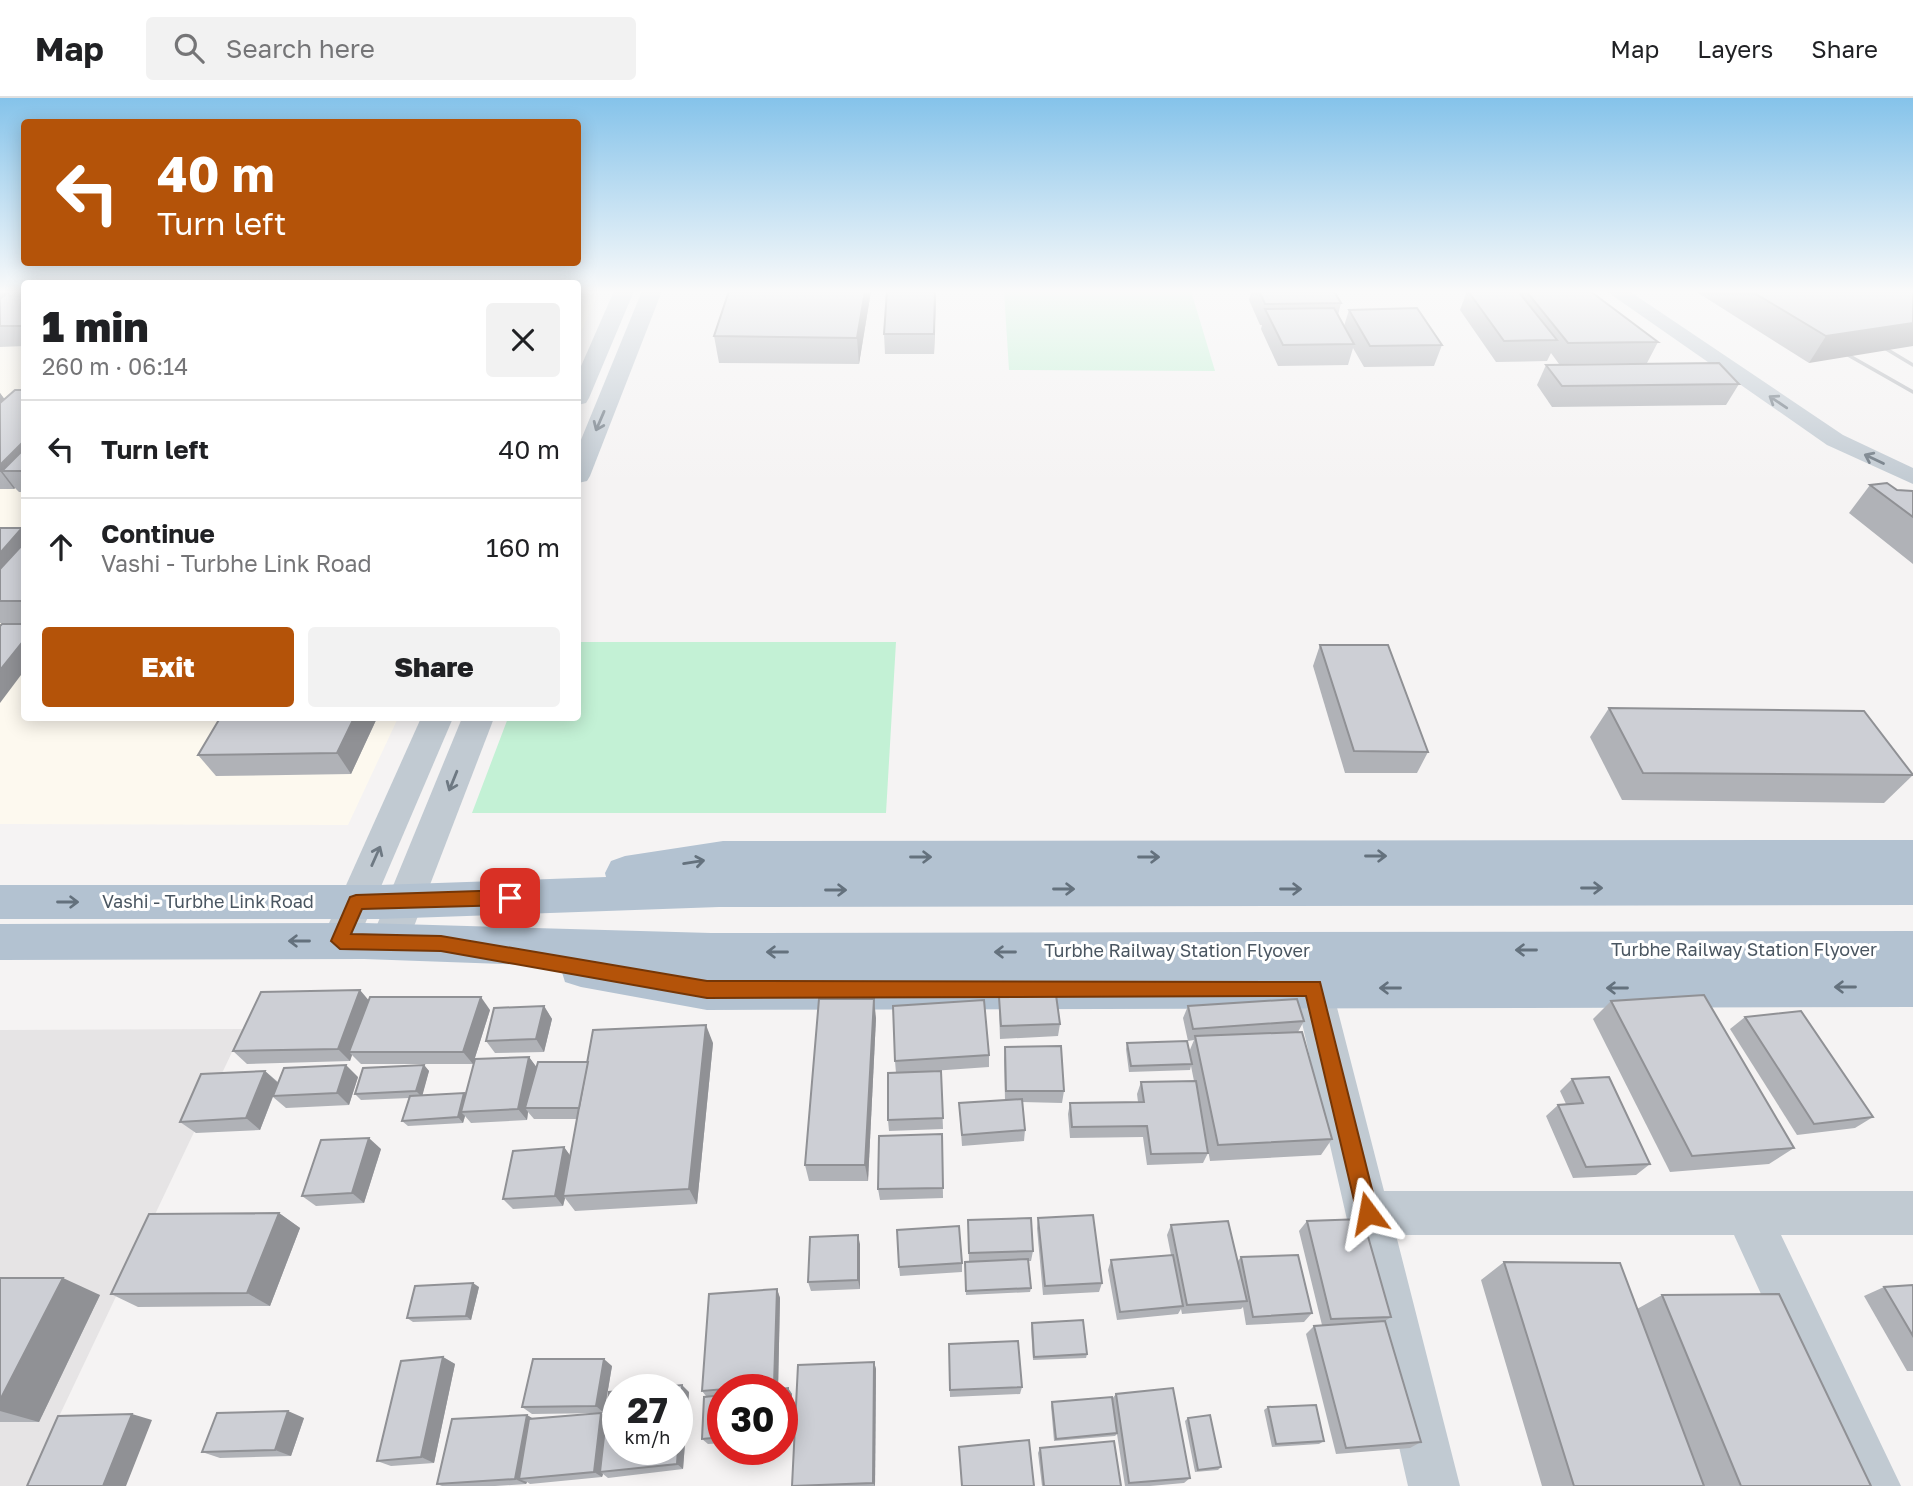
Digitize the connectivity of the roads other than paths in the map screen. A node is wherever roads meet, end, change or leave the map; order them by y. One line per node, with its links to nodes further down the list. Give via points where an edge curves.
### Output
1 (596, 356): 5 (street)
2 (626, 356): 7 (street, one-way to 7)
3 (1721, 356): 8 (street, one-way to 3, via 1835,440)
4 (1744, 356): 6 (street, via 1861,433)
5 (581, 391)
6 (1913, 457)
7 (581, 468)
8 (1913, 477)
9 (436, 721): 16 (street, one-way to 9)
10 (477, 721): 14 (street, one-way to 14)
11 (1913, 856): 13 (main road, one-way to 11, via 723,858)
12 (1913, 888): 13 (main road, one-way to 12, via 719,890)
13 (457, 900): 14 (main road, Vashi - Turbhe Link Road)
14 (404, 901): 16 (main road, Vashi - Turbhe Link Road); 19 (street)
15 (0, 902): 16 (main road, Vashi - Turbhe Link Road, one-way to 16)
16 (356, 902): 17 (street)
17 (340, 941): 18 (main road, one-way to 18); 19 (main road)
18 (0, 942)
19 (389, 942): 20 (main road)
20 (441, 944): 21 (main road, Turbhe Railway Station Flyover, one-way to 20, via 711,952); 23 (main road, via 707,990)
21 (1913, 950)
22 (1913, 987): 23 (main road, one-way to 23)
23 (1313, 988): 24 (street)
24 (1368, 1213): 25 (street); 27 (street)
25 (1747, 1213): 26 (street); 28 (street)
26 (1913, 1213)
27 (1434, 1486)
28 (1875, 1486)

